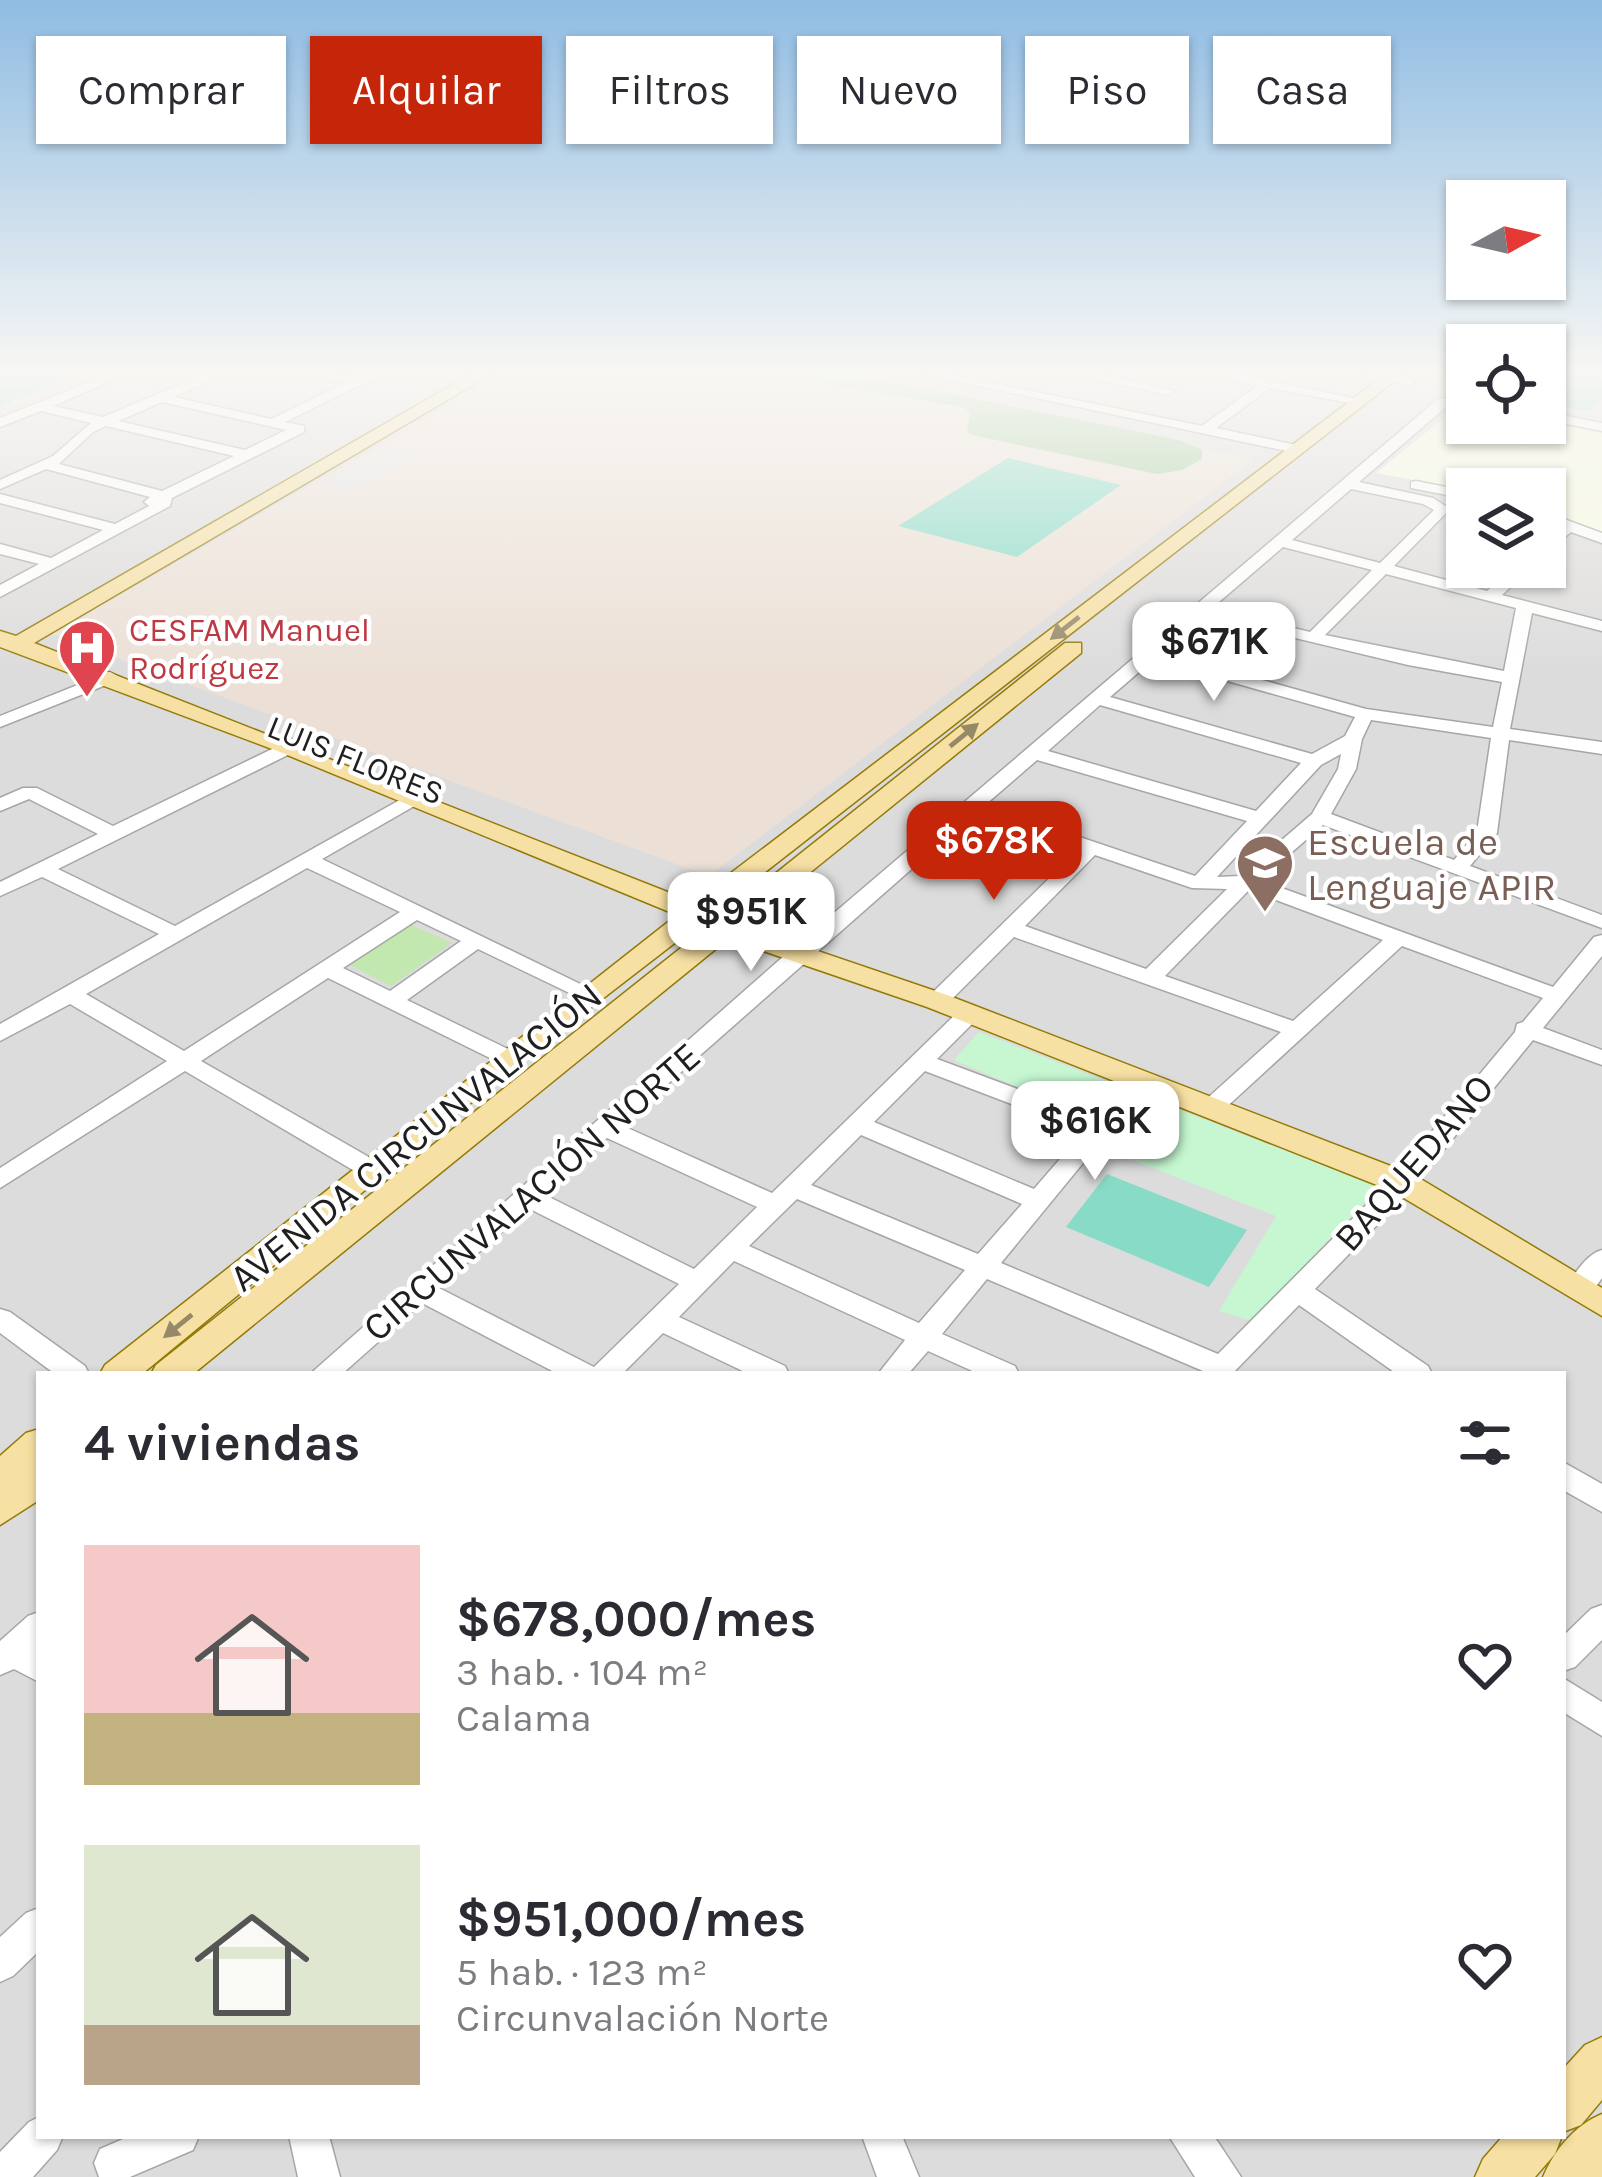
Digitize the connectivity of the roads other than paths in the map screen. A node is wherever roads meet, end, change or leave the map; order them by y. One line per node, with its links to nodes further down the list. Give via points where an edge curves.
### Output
1 (79, 474): 9 (street)
2 (210, 474): 9 (street)
3 (309, 474): 27 (main road)
4 (1265, 474): 55 (main road, AVENIDA CIRCUNVALACIÓN, one-way to 55)
5 (1280, 474): 55 (main road, AVENIDA CIRCUNVALACIÓN, one-way to 5)
6 (1364, 474): 7 (street, CIRCUNVALACIÓN NORTE)
7 (1356, 480): 8 (street); 14 (street, CIRCUNVALACIÓN NORTE); 18 (street, via 1443,509)
8 (1446, 492)
9 (164, 496): 11 (street, via 165,503)
10 (0, 498): 11 (street)
11 (109, 527): 16 (street); 17 (street)
12 (1568, 527): 13 (street)
13 (1602, 538)
14 (1283, 542): 18 (street); 23 (street, CIRCUNVALACIÓN NORTE)
15 (0, 549): 16 (street)
16 (28, 557): 17 (street)
17 (52, 563): 20 (street)
18 (1381, 569): 21 (street); 26 (street)
19 (1501, 588): 21 (street)
20 (0, 592)
21 (1490, 598): 22 (street)
22 (1525, 606): 25 (street); 31 (street)
23 (1202, 610): 26 (street); 28 (street, CIRCUNVALACIÓN NORTE)
24 (0, 622): 27 (main road, LUIS FLORES)
25 (1602, 626)
26 (1312, 639): 31 (street)
27 (14, 642): 29 (main road); 30 (main road, LUIS FLORES); 37 (main road, LUIS FLORES)
28 (1151, 654): 32 (street, CIRCUNVALACIÓN NORTE); 33 (street)
29 (0, 661)
30 (110, 677): 34 (street); 37 (main road, LUIS FLORES)
31 (1511, 678): 35 (street)
32 (1098, 699): 39 (street, CIRCUNVALACIÓN NORTE); 40 (street)
33 (1365, 714): 35 (street); 36 (street)
34 (0, 722)
35 (1500, 736): 38 (street); 50 (street, via 1487,833)
36 (1353, 739): 40 (street); 45 (street, via 1347,769)
37 (296, 743): 41 (main road, LUIS FLORES); 46 (street)
38 (1602, 748)
39 (1035, 753): 43 (street, CIRCUNVALACIÓN NORTE); 44 (street)
40 (1314, 761): 44 (street)
41 (422, 793): 48 (street); 55 (main road, LUIS FLORES)
42 (0, 806): 46 (street, via 30,792)
43 (972, 807): 47 (street); 62 (street, CIRCUNVALACIÓN NORTE)
44 (1266, 814): 45 (street); 52 (street)
45 (1317, 821): 50 (street); 51 (street)
46 (113, 834): 49 (street)
47 (1092, 847): 52 (street); 57 (street)
48 (305, 859): 54 (street); 58 (street)
49 (41, 869): 53 (street); 58 (street)
50 (1456, 870): 56 (street)
51 (1246, 882): 52 (street); 59 (street); 64 (street)
52 (1199, 884)
53 (0, 890)
54 (416, 911): 60 (street); 63 (street)
55 (718, 913): 62 (main road, LUIS FLORES, via 765,946); 66 (main road, AVENIDA CIRCUNVALACIÓN); 99 (main road, AVENIDA CIRCUNVALACIÓN)
56 (1602, 922)
57 (1010, 928): 64 (street); 69 (street)
58 (173, 933): 65 (street)
59 (1398, 938): 67 (street); 72 (street)
60 (476, 940): 66 (street); 68 (street)
61 (1602, 942): 67 (street, BAQUEDANO)
62 (802, 952): 69 (main road, LUIS FLORES); 80 (street, CIRCUNVALACIÓN NORTE)
63 (327, 969): 68 (street); 76 (street)
64 (1150, 978): 72 (street)
65 (69, 994): 73 (street); 76 (street)
66 (592, 995): 74 (main road, AVENIDA CIRCUNVALACIÓN)
67 (1555, 995): 71 (street, BAQUEDANO)
68 (391, 1001): 74 (street)
69 (937, 1001): 70 (main road, LUIS FLORES)
70 (970, 1013): 77 (street); 78 (main road, LUIS FLORES)
71 (1525, 1029): 75 (street); 83 (street, BAQUEDANO)
72 (1297, 1030): 78 (street)
73 (0, 1034)
74 (508, 1058): 81 (main road, AVENIDA CIRCUNVALACIÓN)
75 (1602, 1058)
76 (185, 1061): 81 (street); 82 (street)
77 (921, 1061): 79 (street); 86 (street, via 1081,1122 1085,1146)
78 (1211, 1108): 83 (main road, LUIS FLORES)
79 (857, 1124): 85 (street); 86 (street)
80 (604, 1126): 84 (street, CIRCUNVALACIÓN NORTE); 85 (street)
81 (372, 1170): 98 (main road, AVENIDA CIRCUNVALACIÓN, one-way to 98)
82 (0, 1180)
83 (1402, 1183): 92 (street, BAQUEDANO); 93 (main road, LUIS FLORES)
84 (525, 1196): 90 (street); 91 (street, CIRCUNVALACIÓN NORTE)
85 (784, 1196): 87 (street); 89 (street)
86 (1039, 1201): 89 (street)
87 (731, 1249): 90 (street); 96 (street)
88 (1602, 1259): 93 (street)
89 (982, 1268): 96 (street); 106 (street)
90 (698, 1282): 95 (street)
91 (419, 1290): 100 (street, CIRCUNVALACIÓN NORTE); 101 (street)
92 (1297, 1290): 106 (street, BAQUEDANO); 107 (street)
93 (1590, 1297)
94 (0, 1319): 97 (street)
95 (659, 1319): 102 (street); 103 (street)
96 (923, 1338): 104 (street); 105 (street)
97 (70, 1371)
98 (122, 1371)
99 (173, 1371)
100 (327, 1371)
101 (577, 1371)
102 (607, 1371)
103 (769, 1371)
104 (895, 1371)
105 (999, 1371)
106 (1218, 1371)
107 (1414, 1371)
108 (36, 1446): 110 (main road)
109 (1566, 1476): 112 (street)
110 (0, 1478)
111 (36, 1481): 113 (main road)
112 (1602, 1500)
113 (0, 1510)
114 (1602, 1619): 116 (street)
115 (36, 1631): 117 (street)
116 (1566, 1654)
117 (17, 1660)
118 (1566, 1695): 119 (street)
119 (1602, 1721)
120 (36, 1929): 121 (street)
121 (0, 1963)
122 (1602, 2062): 123 (main road)
123 (1566, 2104)
124 (40, 2139): 132 (street)
125 (172, 2139): 131 (street)
126 (310, 2139): 133 (street)
127 (883, 2139): 134 (street)
128 (1191, 2139): 135 (street)
129 (1534, 2139): 136 (main road)
130 (1602, 2139): 137 (main road)
131 (114, 2163)
132 (5, 2177)
133 (319, 2177)
134 (898, 2177)
135 (1220, 2177)
136 (1501, 2177)
137 (1569, 2177)

